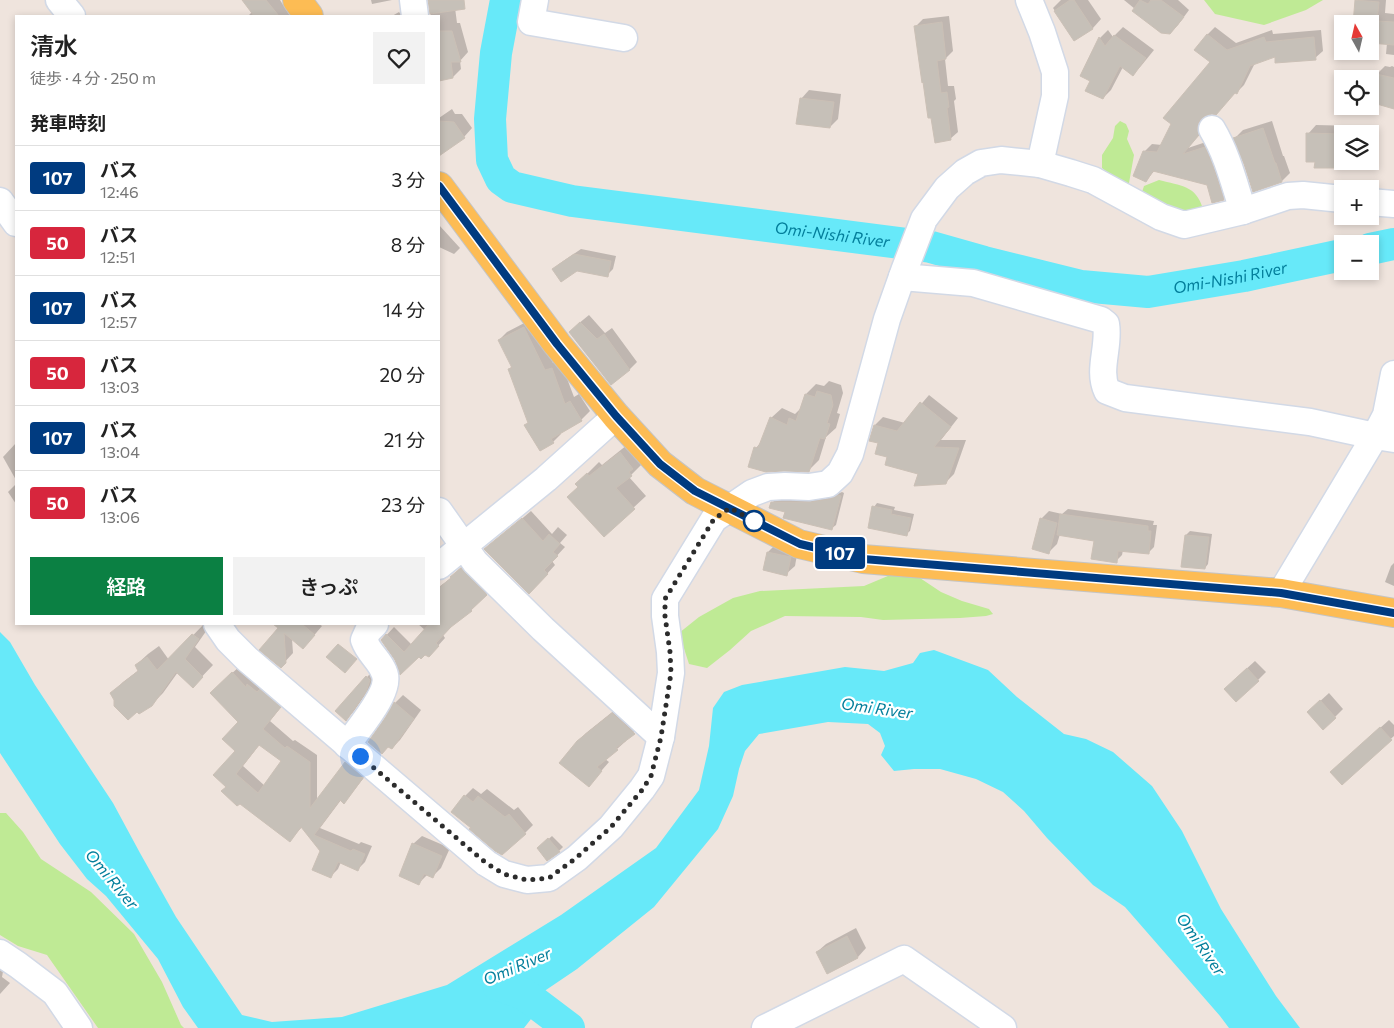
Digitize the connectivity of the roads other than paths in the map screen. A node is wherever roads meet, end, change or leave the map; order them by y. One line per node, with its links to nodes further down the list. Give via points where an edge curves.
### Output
1 (59, 0): 6 (street)
2 (297, 0): 7 (main road)
3 (413, 0): 8 (street)
4 (535, 0): 9 (street, via 531,22)
5 (1029, 0): 11 (street, via 1055,72 1055,96)
6 (71, 15)
7 (308, 15)
8 (416, 15)
9 (624, 38)
10 (1212, 129): 17 (street, via 1228,163)
11 (1040, 164): 17 (street, via 1093,180 1161,217 1184,225); 19 (street, via 1001,160 981,163 965,172 947,188 924,219)
12 (440, 187): 21 (main road, via 557,344)
13 (1334, 198): 17 (street, via 1288,196)
14 (0, 201): 18 (street)
15 (1379, 203): 16 (street)
16 (1394, 204)
17 (1242, 211)
18 (15, 222)
19 (903, 274): 22 (street, via 973,283 1101,320 1106,324 1108,334 1103,383 1107,391 1125,398 1310,422); 23 (street, via 887,319 850,454 840,473 828,484 768,487)
20 (1394, 374): 22 (street)
21 (616, 416): 23 (main road, via 660,464 695,491); 25 (street)
22 (1385, 438): 27 (street)
23 (730, 508): 27 (main road, via 800,544 863,559); 31 (street, via 714,519 665,599 671,673)
24 (440, 512): 25 (street)
25 (463, 546): 26 (street); 31 (street, via 542,628)
26 (440, 565)
27 (1281, 593): 28 (main road)
28 (1394, 613)
29 (218, 625): 32 (street, via 248,659)
30 (374, 625): 32 (street, via 364,640 384,671 386,685)
31 (661, 737): 32 (street, via 651,776 611,827 549,878 527,880 504,874 486,863)
32 (346, 745)
33 (0, 954): 34 (street, via 55,993)
34 (79, 1028)
35 (766, 1028): 36 (street, via 904,959)
36 (1003, 1028)

